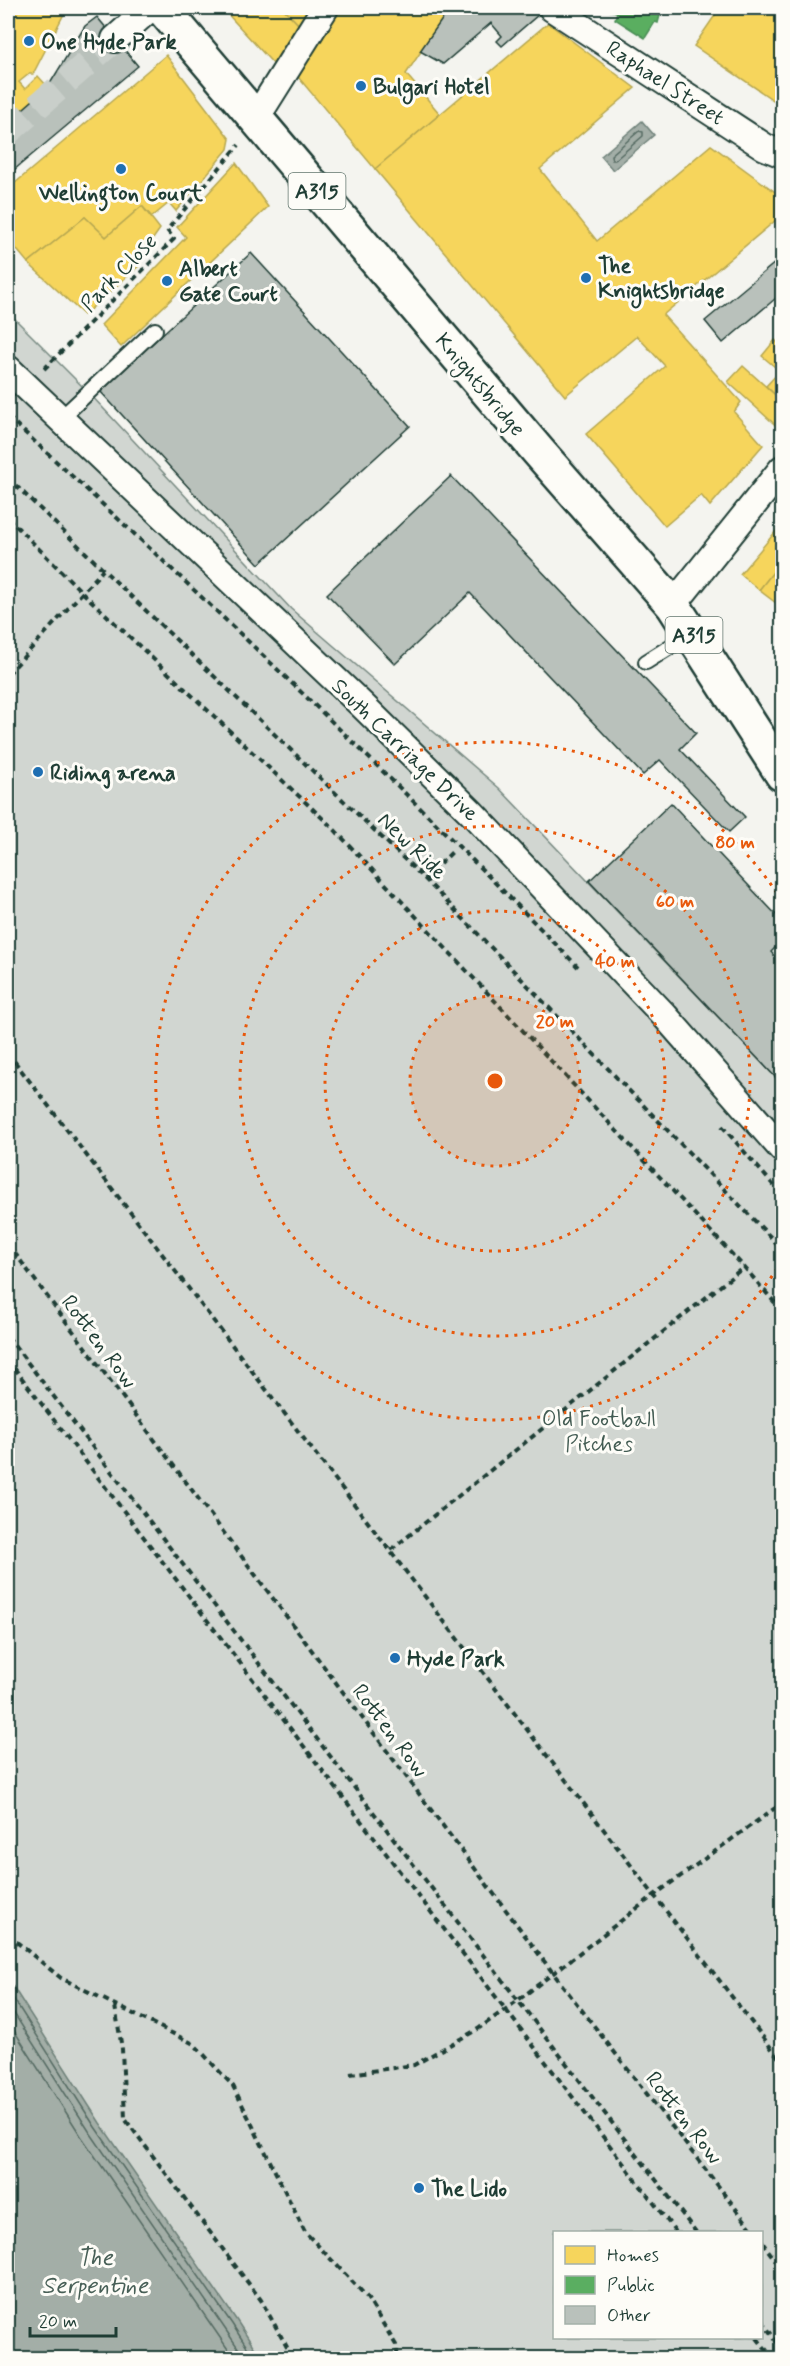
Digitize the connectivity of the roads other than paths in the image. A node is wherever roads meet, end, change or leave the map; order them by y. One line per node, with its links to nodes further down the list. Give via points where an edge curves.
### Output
1 (150, 8): 5 (street)
2 (162, 8): 6 (main road, Knightsbridge / A315)
3 (326, 8): 6 (street)
4 (552, 8): 7 (street, Raphael Street, via 765,147)
5 (115, 39)
6 (256, 118): 12 (main road, Knightsbridge / A315)
7 (783, 154)
8 (155, 330): 10 (lane)
9 (17, 378): 10 (street, South Carriage Drive)
10 (60, 419): 16 (street, South Carriage Drive, via 472,813 665,1016)
11 (783, 469): 12 (street)
12 (673, 605): 13 (main road, Knightsbridge / A315)
13 (692, 633): 14 (lane); 15 (main road, Knightsbridge / A315)
14 (646, 662)
15 (779, 760)
16 (783, 1149)

